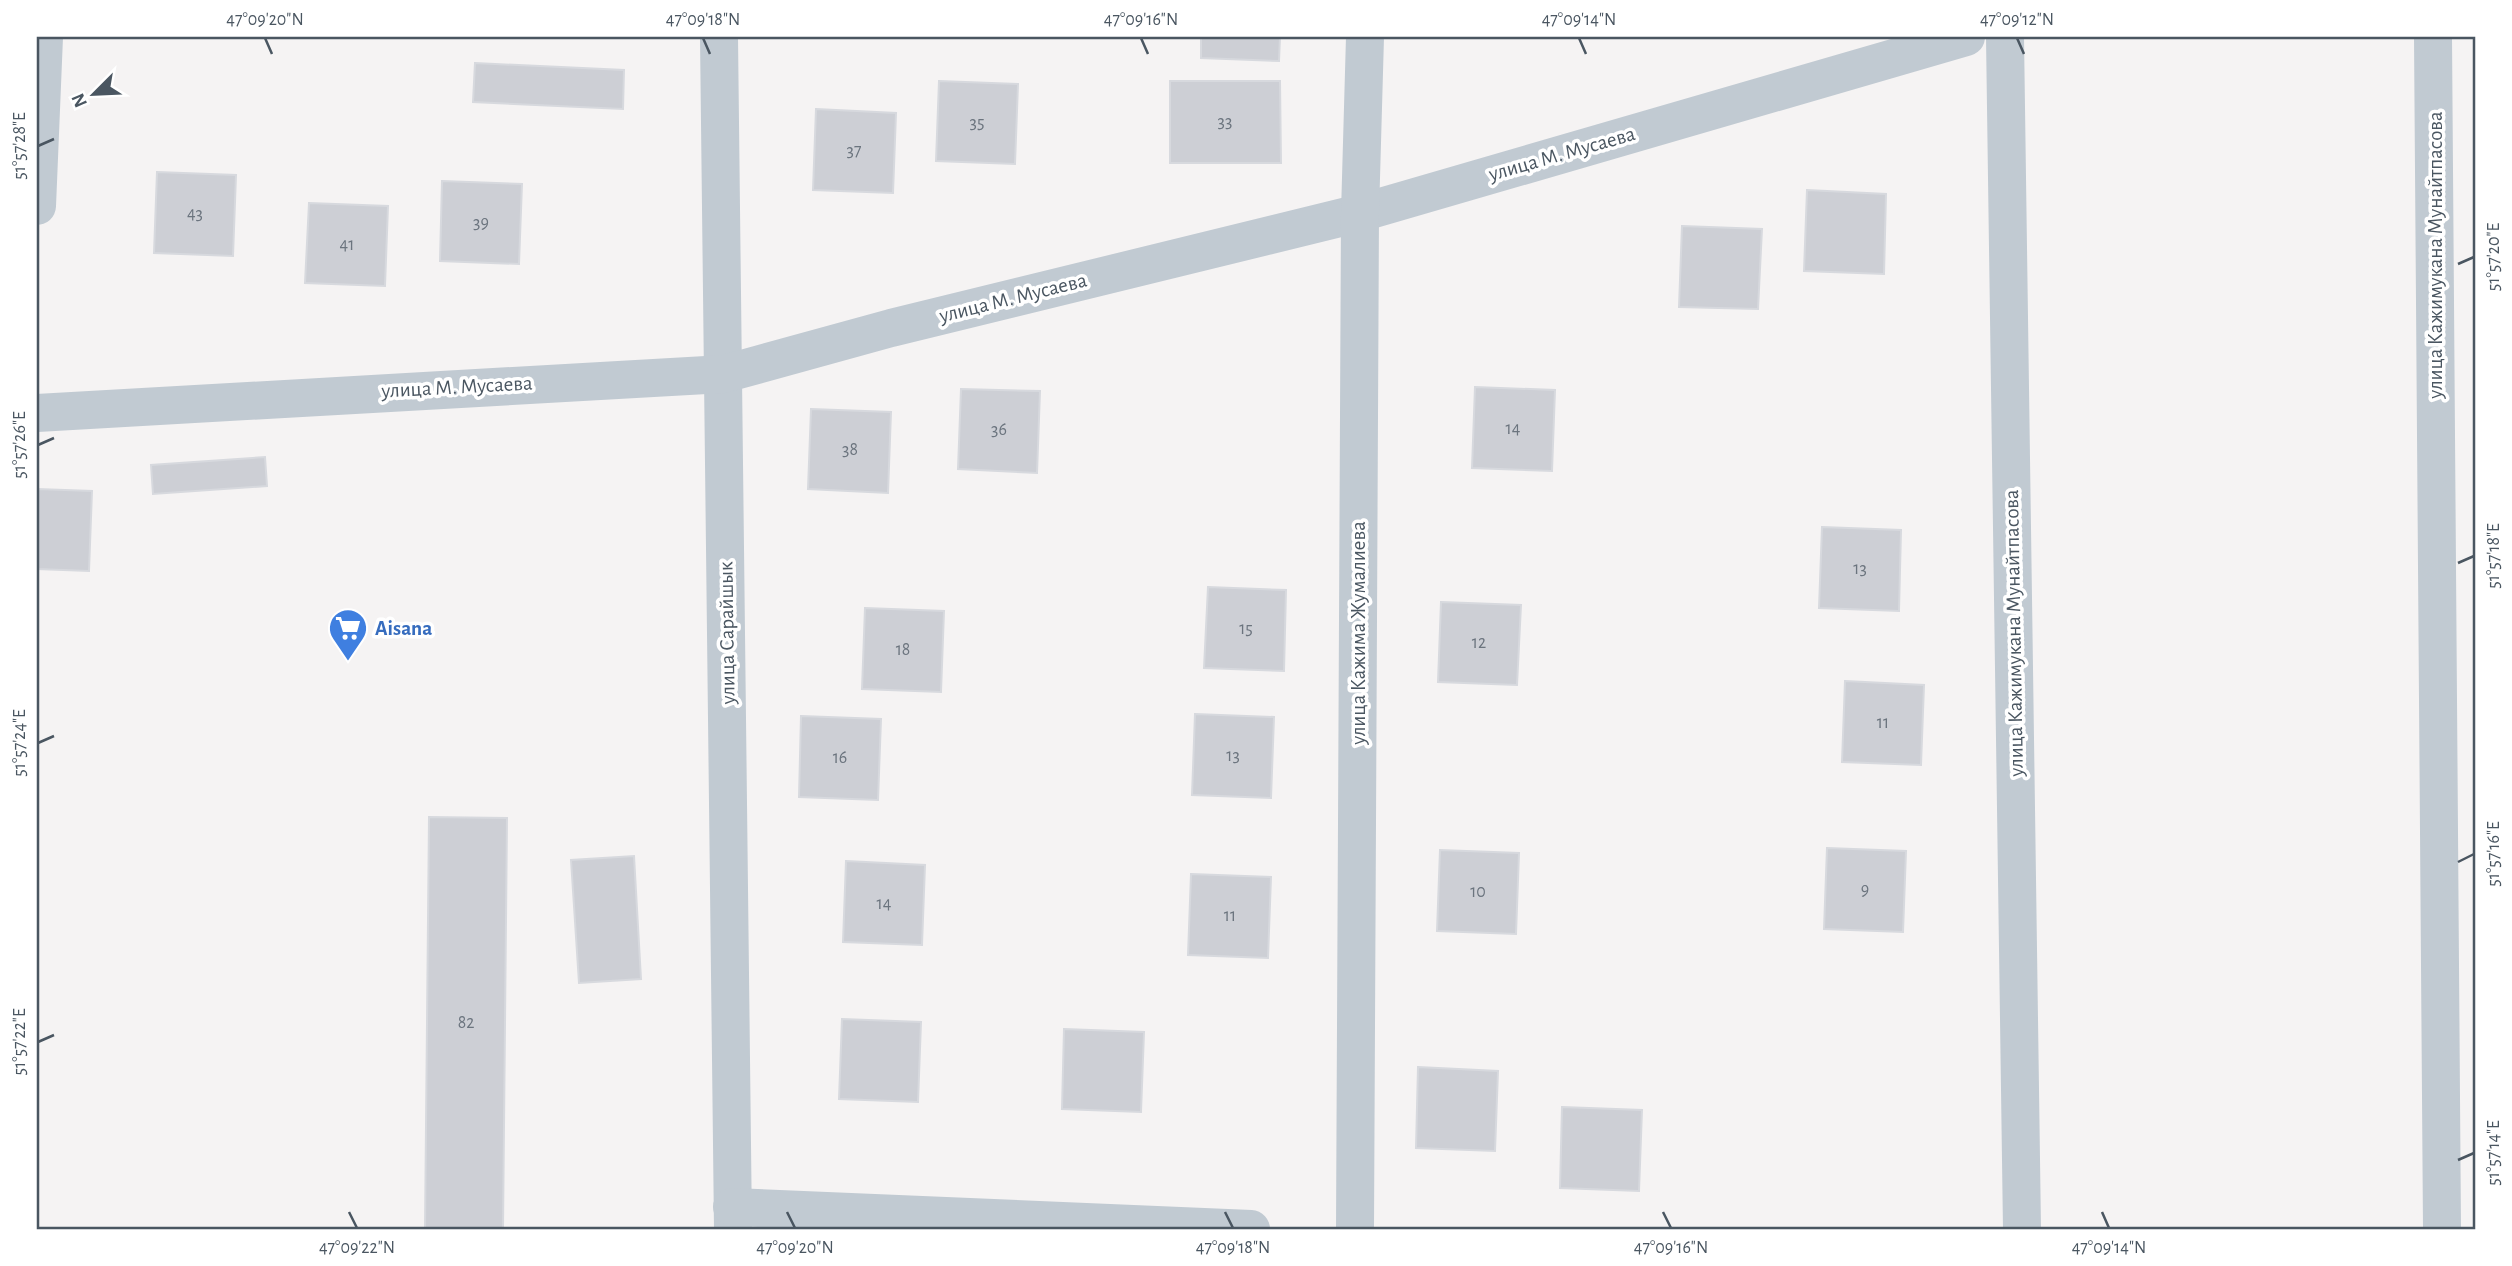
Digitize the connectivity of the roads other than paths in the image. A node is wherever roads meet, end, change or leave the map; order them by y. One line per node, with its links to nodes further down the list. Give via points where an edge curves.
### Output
1 (44, 37): 7 (street)
2 (719, 37): 9 (street, улица Сарайшык)
3 (1365, 37): 8 (street, улица Кажима Жумалиева)
4 (1966, 37): 8 (street, улица М. Мусаева)
5 (2006, 37): 14 (street, улица Кажимукана Мунайтпасова)
6 (2433, 37): 15 (street, улица Кажимукана Мунайтпасова)
7 (37, 206)
8 (1360, 213): 9 (street, улица М. Мусаева, via 891,328); 13 (street, улица Кажима Жумалиева)
9 (724, 374): 10 (street, улица М. Мусаева); 11 (street, улица Сарайшык)
10 (37, 413)
11 (732, 1218): 12 (street)
12 (1251, 1229)
13 (1355, 1229)
14 (2022, 1229)
15 (2442, 1229)

